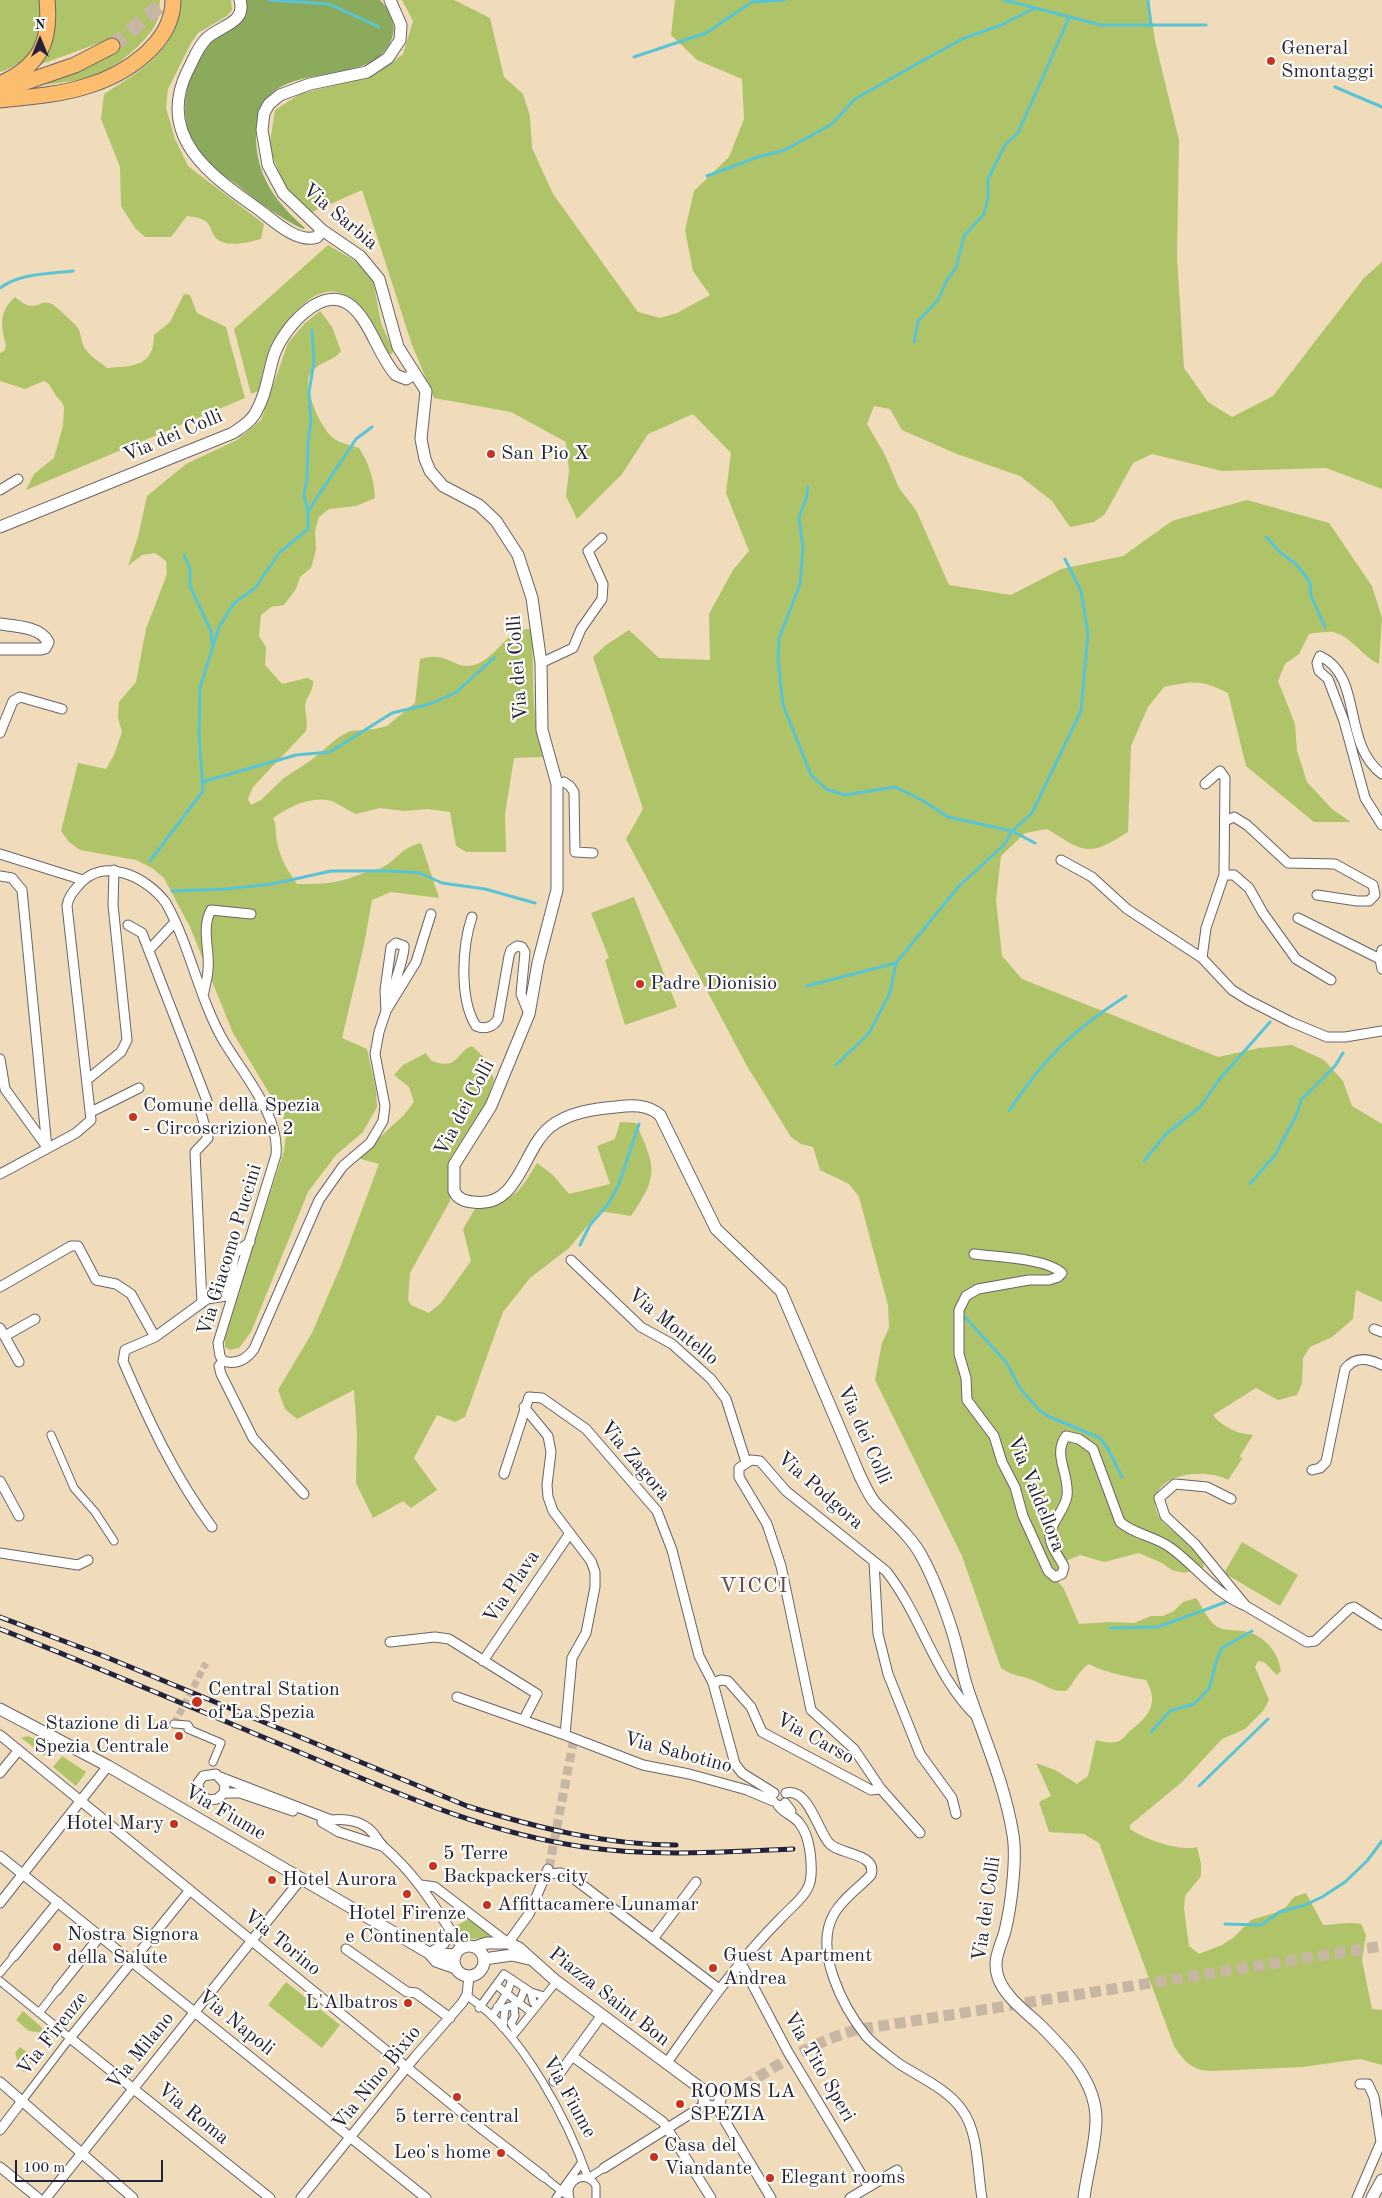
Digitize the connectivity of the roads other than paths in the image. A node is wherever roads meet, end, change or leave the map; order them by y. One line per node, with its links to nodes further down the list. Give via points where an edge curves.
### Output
1 (47, 0): 6 (highway, via 46,35 41,51 22,73)
2 (173, 0): 8 (highway, via 166,29 142,57 120,71 96,82)
3 (240, 0): 9 (street, via 241,10 237,18 205,40 182,83 178,110 187,145 213,175 297,236 312,239)
4 (390, 0): 9 (street, Via Sarbia, via 401,25 400,40 388,58 367,72 292,89 269,104 264,113 263,147 274,179 293,204)
5 (112, 46): 7 (highway, via 67,68)
6 (0, 83)
7 (0, 91)
8 (0, 100)
9 (322, 230): 10 (street, Via Sarbia, via 360,256 379,279 398,347)
10 (413, 370): 13 (street, Via dei Colli, via 406,379 396,375 357,312 347,303 333,298 322,300 300,316 280,342 257,412 249,422 233,433); 17 (street, Via dei Colli, via 426,391 421,439 428,465 443,486 479,505 496,520 518,555 532,598)
11 (18, 479): 12 (street)
12 (0, 490)
13 (0, 527)
14 (602, 538): 17 (street, via 588,551 603,584 602,599 580,629 573,648)
15 (0, 624): 16 (street, via 36,631 48,642 41,649)
16 (0, 649)
17 (541, 663): 21 (street, Via dei Colli, via 542,730)
18 (62, 709): 19 (street, via 20,698 12,701)
19 (0, 733)
20 (1382, 774): 24 (street, via 1373,767 1362,749 1353,721 1351,699 1340,674 1332,661 1320,656 1317,663 1319,671 1328,679 1344,721 1365,798)
21 (557, 784): 25 (street, via 564,782 574,792 575,852); 46 (street, Via dei Colli, via 557,890 538,962)
22 (1205, 784): 23 (street, via 1220,771 1225,778)
23 (1226, 821): 29 (street); 32 (street, via 1234,816 1288,863 1335,864 1373,885 1375,895 1369,901 1357,901)
24 (1382, 825)
25 (593, 853)
26 (2, 856): 31 (street)
27 (1061, 860): 41 (street, via 1092,877 1127,909)
28 (114, 870): 31 (street); 37 (street, Via Giacomo Puccini, via 131,874 154,890 166,903); 49 (street, via 113,905 127,1040 121,1052)
29 (1224, 874): 41 (street, via 1206,928); 43 (street, via 1234,875 1249,888 1296,959)
30 (0, 876): 53 (street, via 12,878 22,890)
31 (83, 880): 49 (street, via 71,894 67,906)
32 (1317, 894)
33 (251, 914): 44 (street, via 211,910 207,917 209,968)
34 (431, 914): 45 (street, Via Giacomo Puccini, via 416,962)
35 (472, 917): 46 (street, Via dei Colli, via 466,937 464,972 476,1026 484,1028 495,1024 498,1019 508,956 517,946 525,952 521,994)
36 (1298, 918): 40 (street)
37 (175, 922): 39 (street); 44 (street, Via Giacomo Puccini)
38 (128, 924): 39 (street, via 142,933)
39 (149, 950): 59 (street, via 207,1101 200,1109 208,1138 195,1152)
40 (1381, 954): 42 (street)
41 (1202, 958): 47 (street, via 1232,990 1291,1022 1327,1037)
42 (1382, 969)
43 (1331, 980)
44 (204, 993): 55 (street, Via Giacomo Puccini, via 222,1038 276,1131 276,1155)
45 (386, 1011): 45 (street, Via Giacomo Puccini, via 405,950 404,946 396,943 391,947 385,990); 63 (street, Via Giacomo Puccini, via 375,1054 385,1106 383,1121 370,1142 343,1166 318,1200 254,1349 242,1360)
46 (529, 1014): 88 (street, Via dei Colli, via 491,1106 454,1165 452,1182 457,1197 481,1203 496,1199 509,1190 551,1127 581,1112 637,1106 649,1108 660,1115 716,1229 781,1291 869,1494 920,1553 958,1650)
47 (1382, 1031)
48 (0, 1059): 50 (street)
49 (88, 1079): 52 (street)
50 (2, 1084): 53 (street)
51 (139, 1088): 52 (street)
52 (91, 1112): 53 (street, via 91,1120)
53 (47, 1148): 54 (street)
54 (0, 1174)
55 (250, 1242): 59 (street, via 235,1253 226,1296 206,1299); 63 (street, Via Giacomo Puccini, via 218,1343)
56 (974, 1254): 81 (street, Via Valdellora, via 1040,1263 1062,1273 1049,1280 978,1289 966,1296 959,1310 959,1354 966,1378 967,1400 994,1436 1023,1516 1048,1571 1055,1577 1062,1574 1064,1567 1051,1544 1050,1534 1067,1496 1059,1453 1066,1436 1079,1438 1093,1449 1120,1522 1129,1530 1169,1546 1222,1594)
57 (571, 1260): 68 (street, Via Montello, via 641,1327 672,1344 711,1379 726,1399)
58 (0, 1287): 62 (street, via 73,1245 80,1248 96,1280 116,1284 128,1292)
59 (202, 1303): 62 (street)
60 (35, 1320): 61 (street)
61 (2, 1332): 64 (street)
62 (155, 1338): 75 (street, via 123,1353 122,1361 171,1465)
63 (223, 1361): 72 (street, via 219,1366 221,1374 253,1438)
64 (19, 1362)
65 (1382, 1365): 69 (street, via 1361,1358 1352,1361 1346,1369 1326,1462)
66 (524, 1407): 70 (street); 76 (street, via 548,1436 551,1452 548,1497 553,1511); 85 (street, Via Zagora, via 529,1397 542,1398 586,1429 657,1512 672,1550 699,1656)
67 (51, 1435): 77 (street, via 74,1488)
68 (746, 1462): 80 (street, Via Podgora, via 760,1461 786,1491); 98 (street, Via Podgora, via 739,1468 739,1477 767,1524 782,1566 811,1710 854,1749)
69 (1312, 1470)
70 (504, 1474)
71 (0, 1481): 74 (street)
72 (304, 1494)
73 (1231, 1499): 81 (street, Via Valdellora, via 1207,1487 1175,1484 1159,1498 1165,1516 1195,1544)
74 (19, 1516)
75 (212, 1527)
76 (570, 1533): 84 (street, Via Plava); 92 (street, via 591,1561 595,1587 586,1633 572,1658)
77 (114, 1541)
78 (0, 1553): 79 (street, via 78,1565)
79 (88, 1560)
80 (874, 1562): 88 (street, Via Podgora, via 896,1584 932,1656 954,1692); 103 (street, via 878,1634 888,1674 920,1754 952,1798)
81 (1246, 1606): 82 (street, Via Valdellora, via 1307,1642 1315,1641 1354,1607)
82 (1382, 1625)
83 (390, 1642): 84 (street, via 442,1637)
84 (483, 1660): 89 (street, via 537,1694)
85 (713, 1684): 98 (street, Via Carso, via 728,1681 751,1706 762,1732); 102 (street, via 735,1764)
86 (457, 1697): 89 (street)
87 (0, 1709): 95 (street, Via Fiume)
88 (977, 1717): 193 (street, Via dei Colli, via 992,1753 1013,1835 1014,1864 1005,1932 996,1965 998,1977 1089,2085 1096,2118)
89 (524, 1719): 92 (street)
90 (174, 1724): 94 (street, via 188,1725 189,1730 221,1743)
91 (0, 1735): 93 (street, Via Torino)
92 (565, 1735): 102 (street, Via Sabotino, via 643,1765 689,1774)
93 (18, 1751): 96 (street); 101 (street, Via Torino)
94 (213, 1762)
95 (108, 1766): 101 (street); 110 (street, Via Fiume)
96 (0, 1773)
97 (220, 1777): 99 (street, via 225,1784); 99 (street, via 208,1774 200,1779 198,1787 201,1796 208,1800 217,1799); 104 (street, via 331,1820)
98 (879, 1790): 106 (street, Via Carso)
99 (224, 1793): 105 (street, via 240,1793)
100 (786, 1793): 192 (street, via 796,1794 814,1812 819,1829 833,1848 866,1859 870,1864 871,1875 830,1922 826,1940 830,1966 851,2014 868,2037 963,2110 974,2136)
101 (82, 1800): 109 (street); 113 (street, Via Torino)
102 (778, 1800): 129 (street, via 782,1811 801,1825 808,1841 810,1883 807,1891)
103 (956, 1814)
104 (339, 1819): 105 (street); 107 (street, via 346,1818 363,1826)
105 (334, 1827): 107 (street, via 339,1832)
106 (920, 1832)
107 (382, 1846): 112 (street, via 410,1870)
108 (0, 1856): 109 (street, Via Napoli)
109 (23, 1874): 114 (street, Via Napoli); 115 (street)
110 (301, 1879): 119 (street, Via Milano); 124 (street, Via Fiume)
111 (696, 1882): 118 (street)
112 (421, 1885): 116 (street); 120 (street, via 435,1887)
113 (190, 1890): 119 (street, Via Torino); 128 (street, Via Firenze)
114 (58, 1902): 117 (street, Via Napoli); 125 (street)
115 (0, 1903)
116 (450, 1930): 123 (street); 124 (street, via 444,1944)
117 (100, 1936): 128 (street, Via Napoli); 138 (street)
118 (653, 1939): 120 (street, via 573,1878 547,1871 529,1914); 137 (street)
119 (252, 1942): 147 (street, Via Milano); 158 (street, Via Torino)
120 (508, 1943): 121 (street, via 487,1943); 127 (street, Piazza Saint Bon, via 519,1948)
121 (475, 1947): 123 (street); 126 (street, via 482,1952)
122 (346, 1949): 152 (street)
123 (459, 1951): 124 (street, Via Fiume); 130 (street)
124 (429, 1953): 130 (street, Via Fiume, via 436,1961)
125 (14, 1956): 131 (street)
126 (484, 1959): 127 (street, Piazza Saint Bon, via 507,1955); 132 (street, via 480,1971)
127 (530, 1960): 150 (street, Piazza Saint Bon)
128 (132, 1962): 147 (street, Via Napoli); 155 (street, Via Firenze)
129 (741, 1963): 137 (street); 178 (street, Via Tito Speri, via 788,2052)
130 (456, 1968): 132 (street)
131 (0, 1973)
132 (469, 1976): 152 (street, Via Nino Bixio, via 468,1994)
133 (512, 1979): 135 (street, via 504,1974); 139 (street, Piazza Saint Bon); 140 (street)
134 (0, 1981): 149 (street, Via Roma)
135 (496, 1984): 140 (street); 145 (street)
136 (553, 1986): 141 (street, Piazza Saint Bon)
137 (719, 1989): 157 (street)
138 (57, 1990): 149 (street)
139 (528, 1990): 141 (street, Piazza Saint Bon); 143 (street); 144 (street)
140 (507, 1993): 143 (street); 146 (street)
141 (544, 1996): 144 (street, Piazza Saint Bon)
142 (470, 1998): 145 (street)
143 (516, 2004): 146 (street); 148 (street); 154 (street, via 511,2023)
144 (537, 2005): 148 (street, Piazza Saint Bon)
145 (480, 2007): 151 (street)
146 (501, 2008): 151 (street); 153 (street)
147 (195, 2012): 162 (street, Via Milano); 168 (street, Via Napoli)
148 (531, 2012): 154 (street, Piazza Saint Bon)
149 (39, 2013): 155 (street, Via Roma)
150 (602, 2015): 156 (street); 157 (street, Piazza Saint Bon)
151 (492, 2016): 153 (street)
152 (450, 2018): 158 (street, Via Nino Bixio)
153 (503, 2028): 154 (street)
154 (514, 2034): 163 (street, Via Fiume)
155 (70, 2038): 162 (street, Via Roma); 165 (street, Via Firenze)
156 (572, 2056): 159 (street); 166 (street)
157 (666, 2064): 164 (street, Piazza Saint Bon)
158 (406, 2067): 168 (street, Via Nino Bixio); 174 (street, Via Torino)
159 (554, 2081): 163 (street)
160 (0, 2082): 165 (street)
161 (1360, 2084): 194 (street, via 1368,2084 1374,2097 1381,2142)
162 (132, 2088): 169 (street, Via Milano); 185 (street, Via Roma)
163 (546, 2091): 170 (street, Via Fiume)
164 (716, 2099): 166 (street); 190 (street)
165 (22, 2101): 167 (street, Via Firenze); 169 (street)
166 (667, 2128): 172 (street); 181 (street)
167 (0, 2130)
168 (351, 2138): 186 (street, Via Nino Bixio); 187 (street, Via Napoli)
169 (80, 2152): 183 (street, Via Milano); 184 (street)
170 (582, 2162): 175 (street, Via Fiume); 176 (street)
171 (0, 2167): 182 (street)
172 (604, 2168): 175 (street)
173 (897, 2170): 178 (street)
174 (544, 2177): 179 (street)
175 (588, 2178): 176 (street); 189 (street, Via Fiume, via 596,2186)
176 (572, 2179): 179 (street); 180 (street)
177 (1382, 2180): 195 (street)
178 (869, 2187): 191 (street)
179 (561, 2191): 180 (street); 188 (street)
180 (570, 2197)
181 (707, 2197)
182 (38, 2198)
183 (46, 2198)
184 (133, 2198)
185 (270, 2198)
186 (301, 2198)
187 (426, 2198)
188 (556, 2198)
189 (596, 2198)
190 (770, 2198)
191 (850, 2198)
192 (982, 2198)
193 (1084, 2198)
194 (1357, 2198)
195 (1372, 2198)

